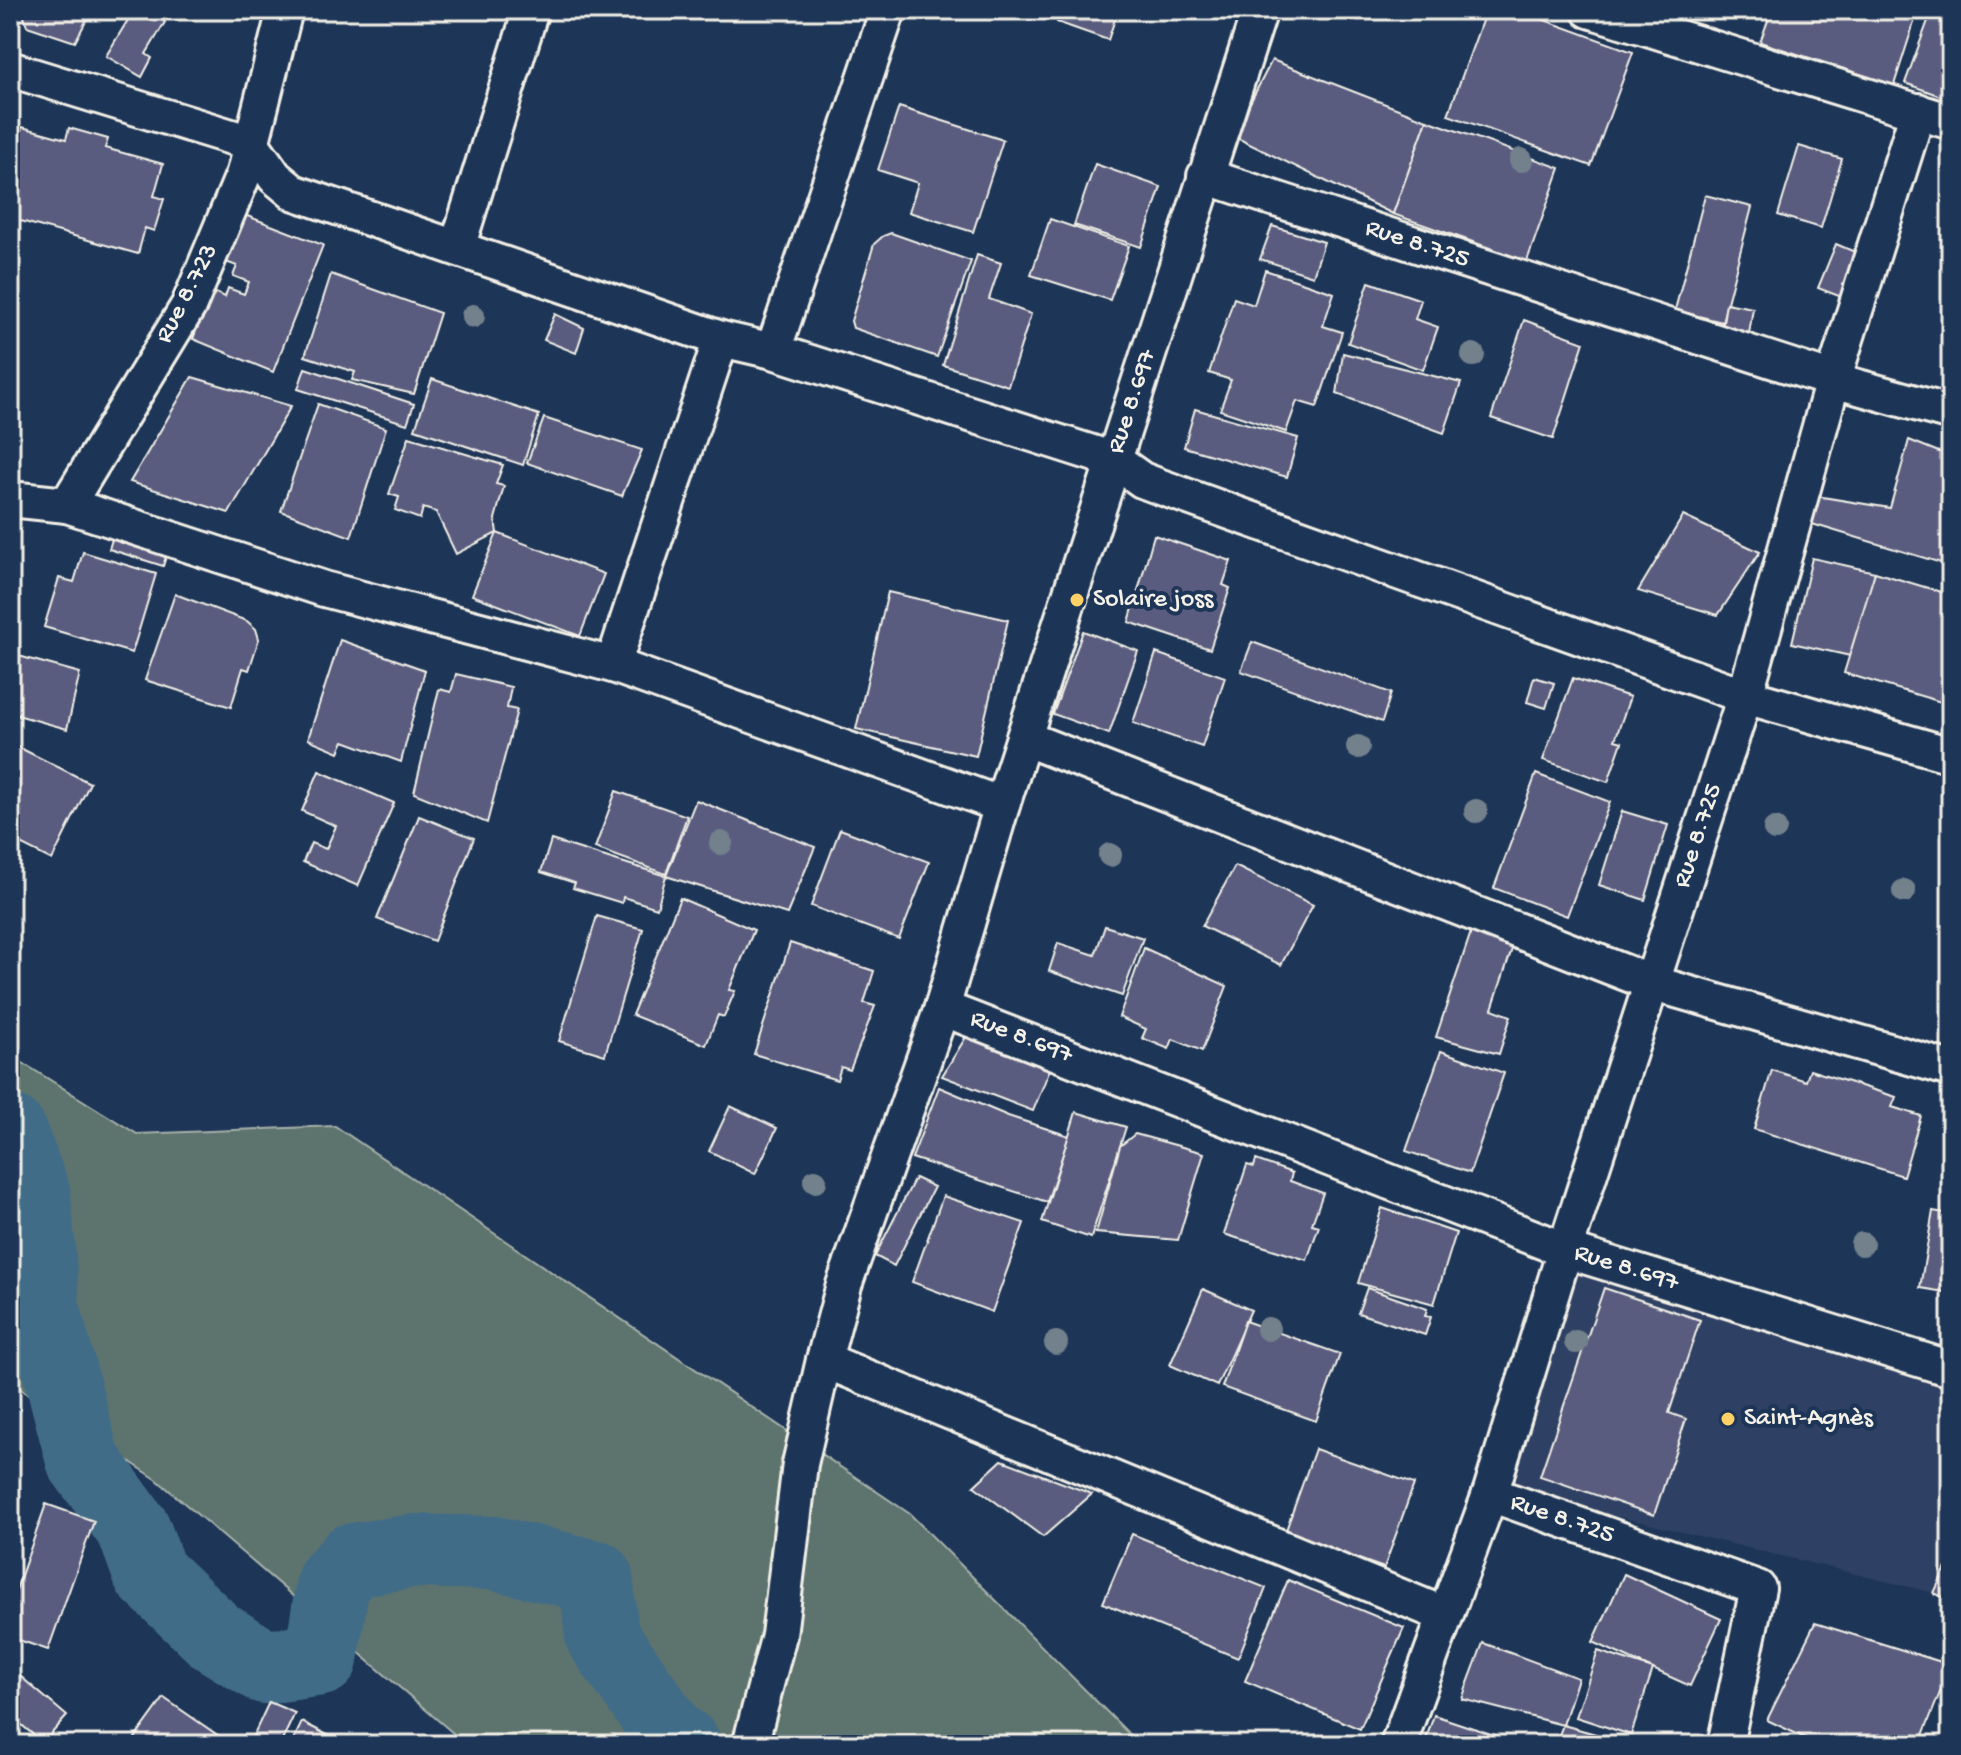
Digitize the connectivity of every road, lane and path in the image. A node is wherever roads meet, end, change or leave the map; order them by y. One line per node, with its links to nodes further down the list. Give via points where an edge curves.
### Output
1 (285, 10): 9 (street, Rue 8.723)
2 (531, 10): 11 (street)
3 (888, 10): 13 (street)
4 (1260, 10): 10 (street, Rue 8.697)
5 (1589, 10): 7 (street)
6 (10, 69): 9 (street)
7 (1918, 111): 8 (street); 14 (street)
8 (1951, 122)
9 (251, 143): 11 (street, via 293,192); 18 (street, Rue 8.723, via 244,173 189,305)
10 (1205, 176): 14 (street, Rue 8.725); 16 (street, Rue 8.697)
11 (457, 248): 12 (street)
12 (721, 339): 13 (street); 19 (street)
13 (773, 351): 16 (street)
14 (1833, 380): 15 (street); 20 (street, Rue 8.725)
15 (1951, 413)
16 (1114, 460): 20 (street, via 1158,486); 21 (street, Rue 8.697)
17 (10, 499): 18 (street)
18 (67, 505): 19 (street, via 324,589)
19 (613, 665): 23 (street)
20 (1745, 696): 22 (street); 24 (street, Rue 8.725)
21 (1024, 738): 23 (street, Rue 8.697); 24 (street)
22 (1951, 755)
23 (1002, 805): 25 (street, Rue 8.697)
24 (1652, 983): 26 (street); 27 (street, Rue 8.725)
25 (942, 1008): 27 (street, Rue 8.697); 28 (street, via 844,1285)
26 (1951, 1069)
27 (1565, 1250): 29 (street, Rue 8.697); 30 (street, Rue 8.725)
28 (824, 1360): 31 (street); 32 (street, via 800,1464 779,1635)
29 (1951, 1369)
30 (1490, 1494): 31 (street); 34 (street, Rue 8.725, via 1758,1588)
31 (1445, 1615): 33 (street)
32 (750, 1745)
33 (1398, 1745)
34 (1725, 1745)

